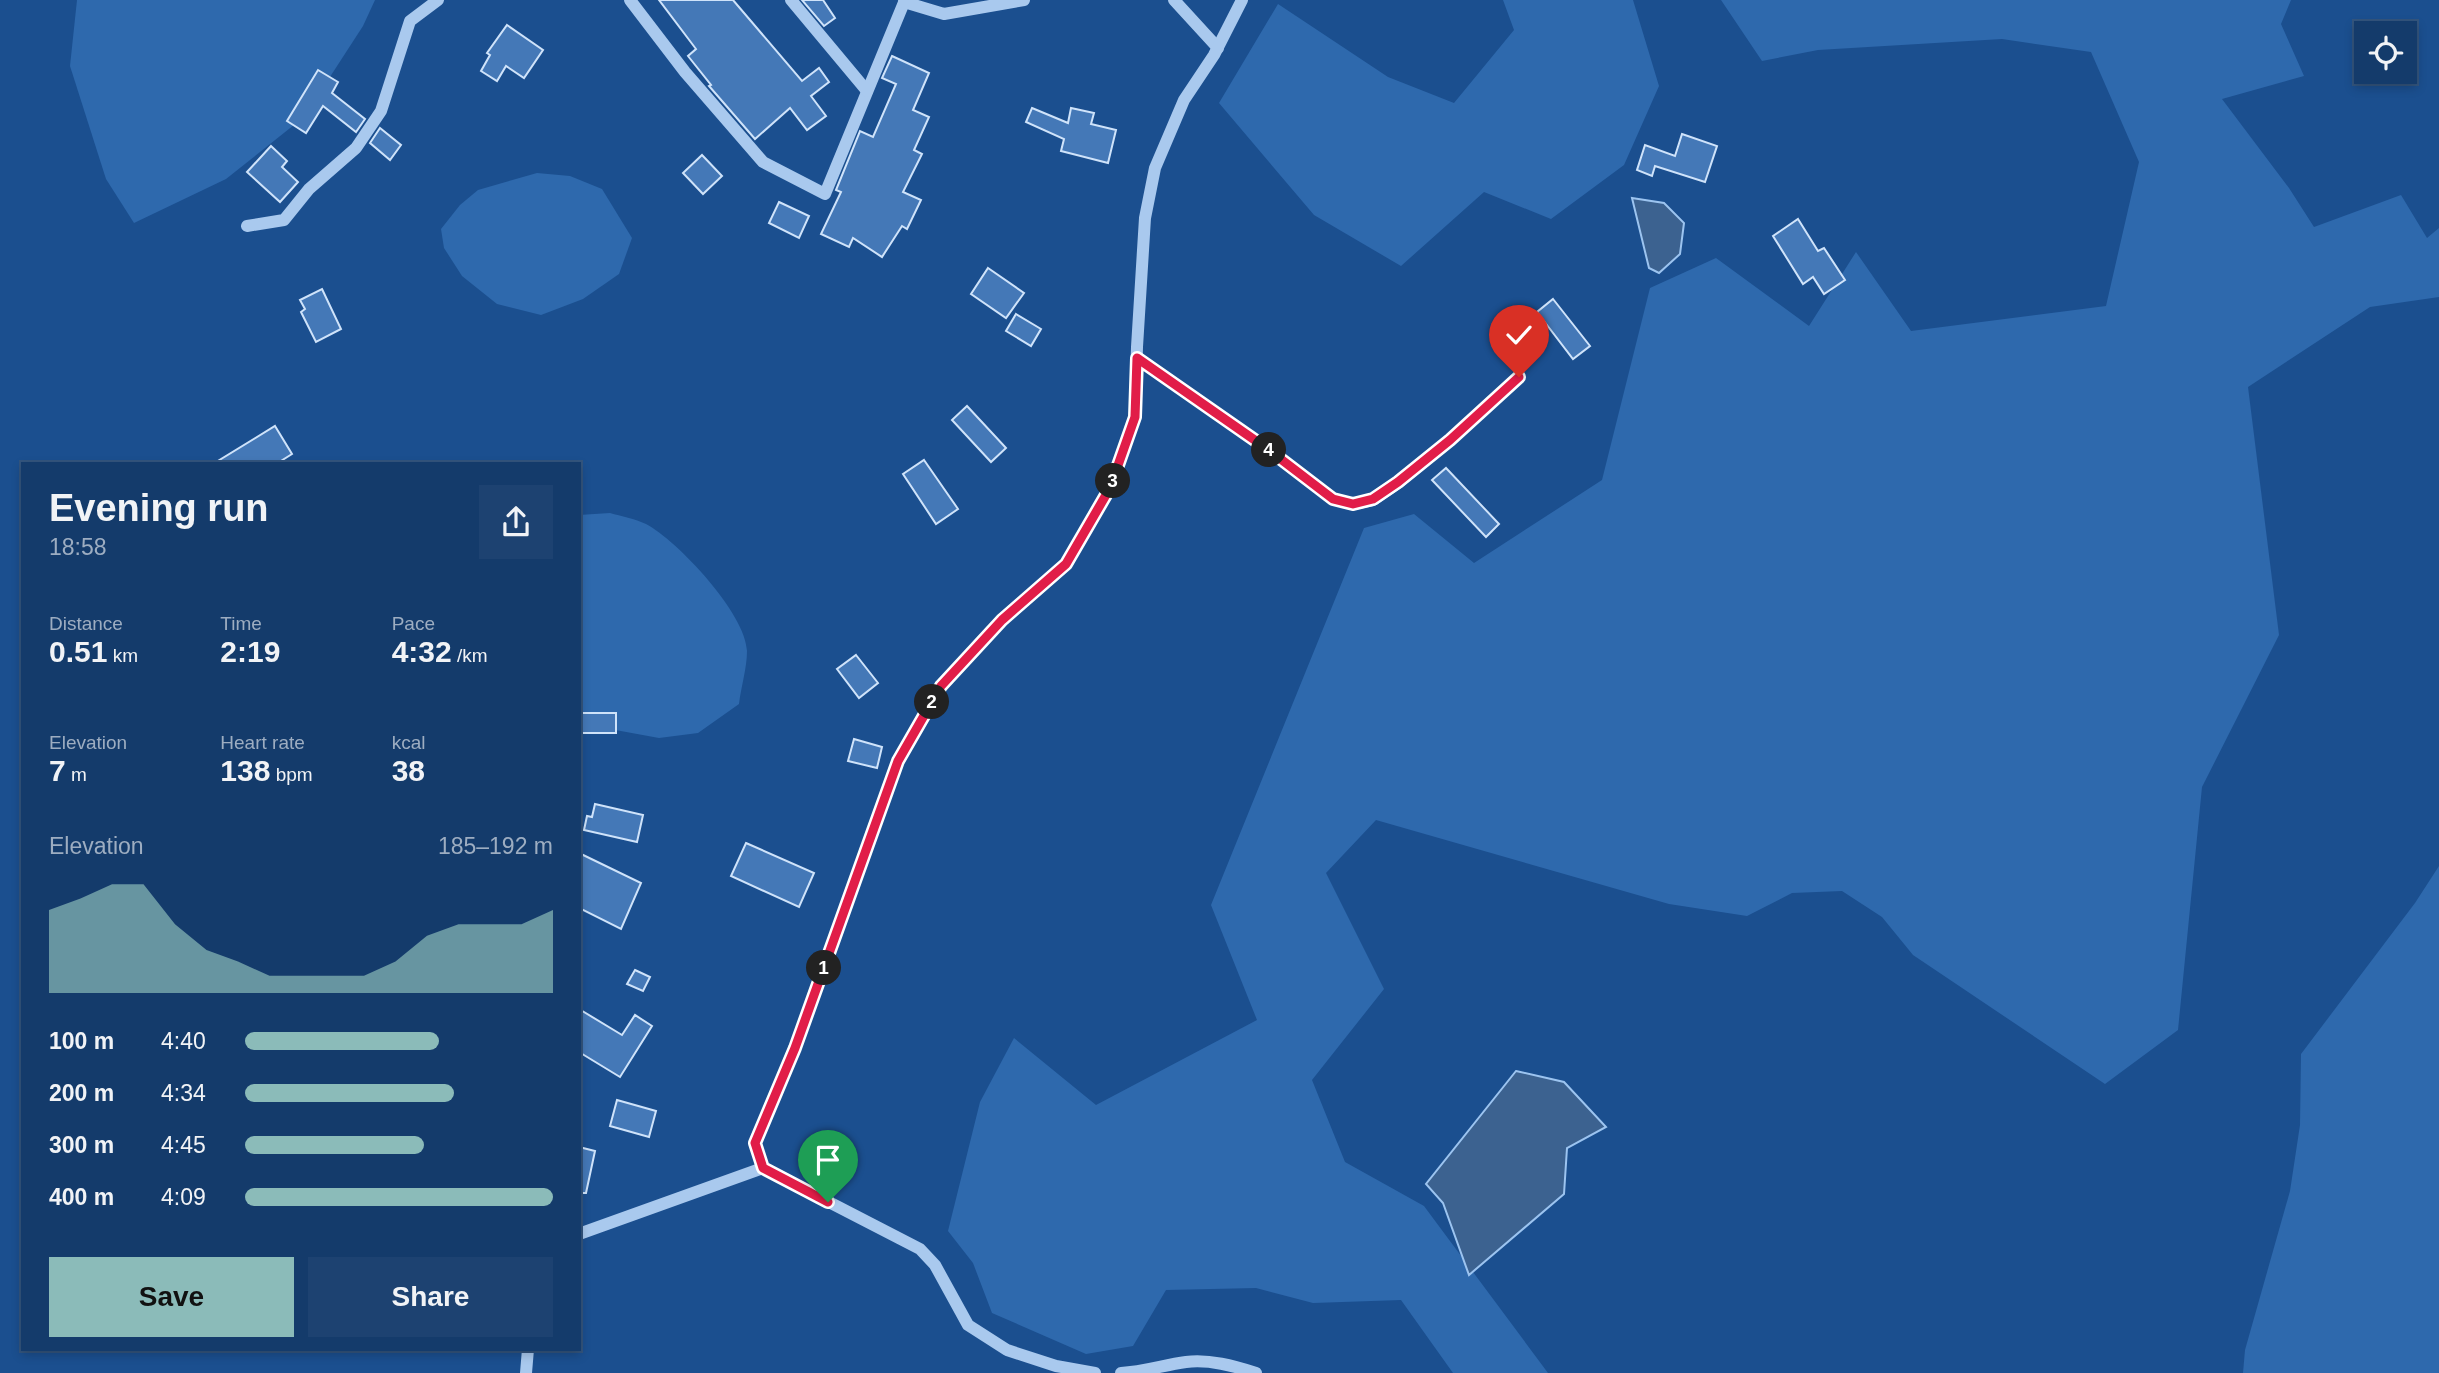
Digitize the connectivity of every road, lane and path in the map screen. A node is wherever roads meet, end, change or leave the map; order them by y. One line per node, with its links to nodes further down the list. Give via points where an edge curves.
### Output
1 (438, 0): 10 (street, via 410,21 381,111 356,148 309,188 284,220)
2 (630, 0): 9 (street, via 763,162 825,194)
3 (791, 0): 9 (street)
4 (1024, 0): 7 (street, via 944,14)
5 (1174, 0): 8 (street)
6 (1242, 0): 8 (street)
7 (904, 1): 9 (street)
8 (1217, 48): 11 (street, via 1184,100 1155,168 1146,218)
9 (867, 92)
10 (247, 226)
11 (1137, 358): 12 (street, via 1333,499 1353,504 1373,499 1398,482); 13 (street, via 1135,417 1110,488 1066,564 1002,620 941,686 898,761 795,1048 755,1143)
12 (1519, 377)
13 (763, 1168): 14 (street); 17 (street, via 920,1249 935,1265 968,1325 1007,1350)
14 (581, 1233)
15 (528, 1351): 16 (street)
16 (526, 1373)
17 (1095, 1373)
18 (1121, 1373): 19 (street, via 1188,1362 1223,1364)
19 (1256, 1373)

